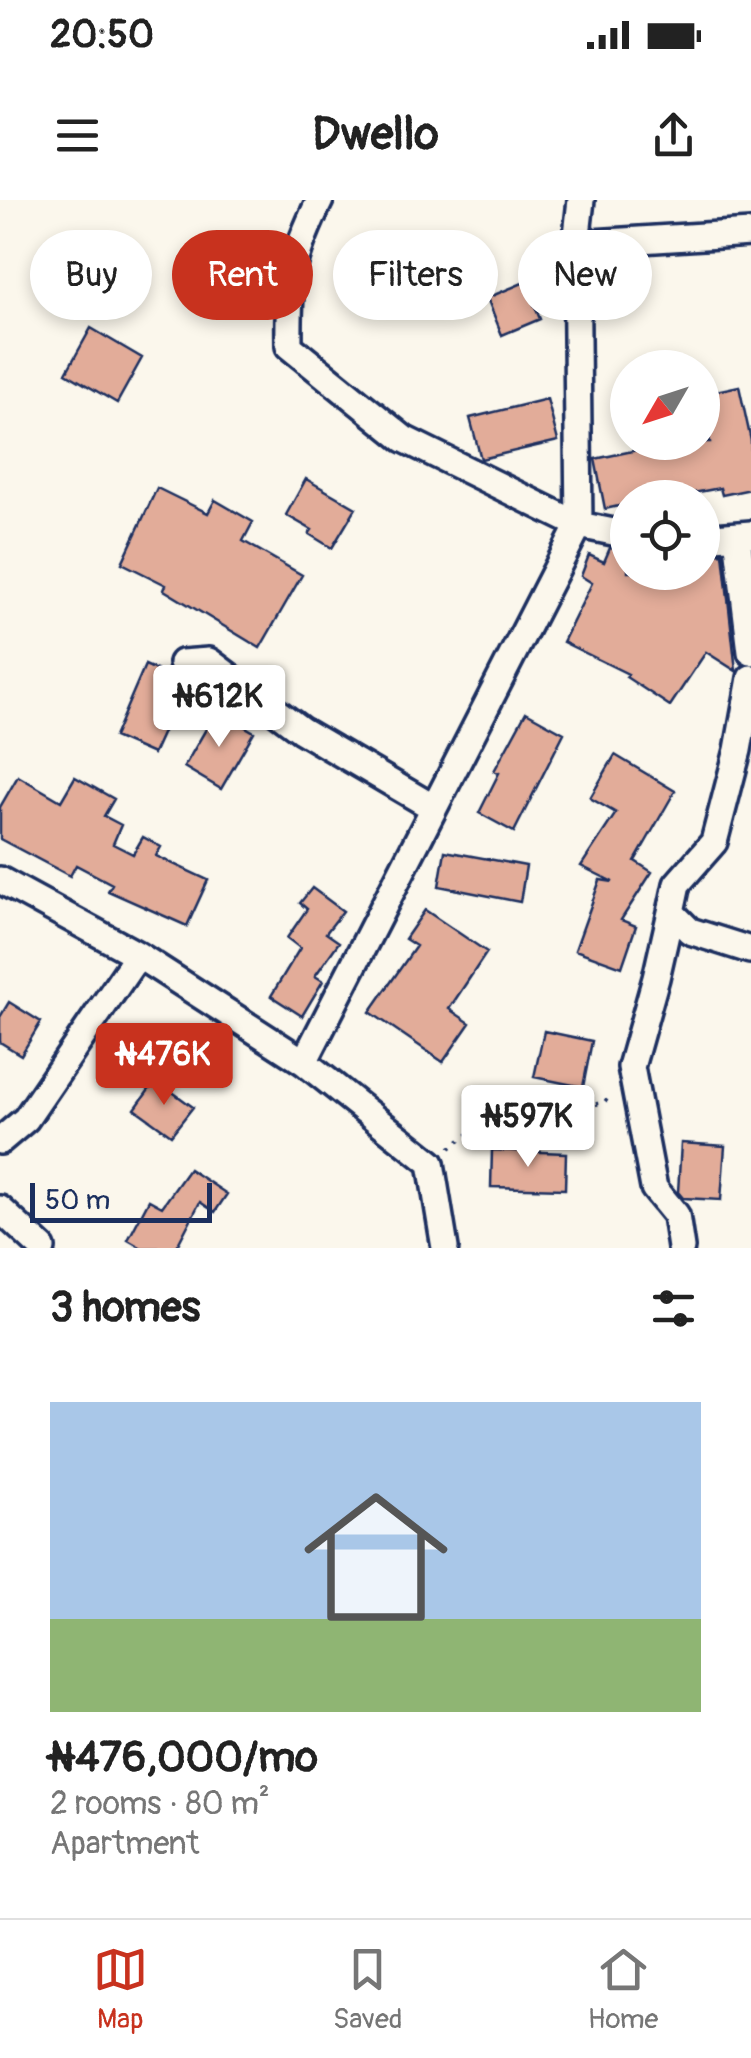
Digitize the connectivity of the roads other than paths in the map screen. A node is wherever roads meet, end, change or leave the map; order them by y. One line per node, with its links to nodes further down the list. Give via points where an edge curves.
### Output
1 (320, 200): 7 (street, via 298,244 288,287 289,346 404,440)
2 (581, 200): 3 (street)
3 (578, 230)
4 (751, 233): 5 (street)
5 (652, 239)
6 (577, 320): 7 (street)
7 (579, 526): 8 (street); 13 (street)
8 (610, 532)
9 (744, 535): 10 (street)
10 (751, 652)
11 (182, 662): 13 (street, via 209,661 301,730)
12 (751, 678): 15 (street, via 714,842 677,884)
13 (434, 808): 18 (street)
14 (0, 880): 17 (street)
15 (670, 912): 16 (street, via 690,930); 23 (street, via 630,1067 654,1188 676,1215)
16 (750, 950)
17 (138, 955): 18 (street); 19 (street, via 26,1119)
18 (304, 1062): 22 (street, via 430,1163)
19 (0, 1141)
20 (0, 1209): 21 (street)
21 (42, 1248)
22 (445, 1248)
23 (681, 1248)

